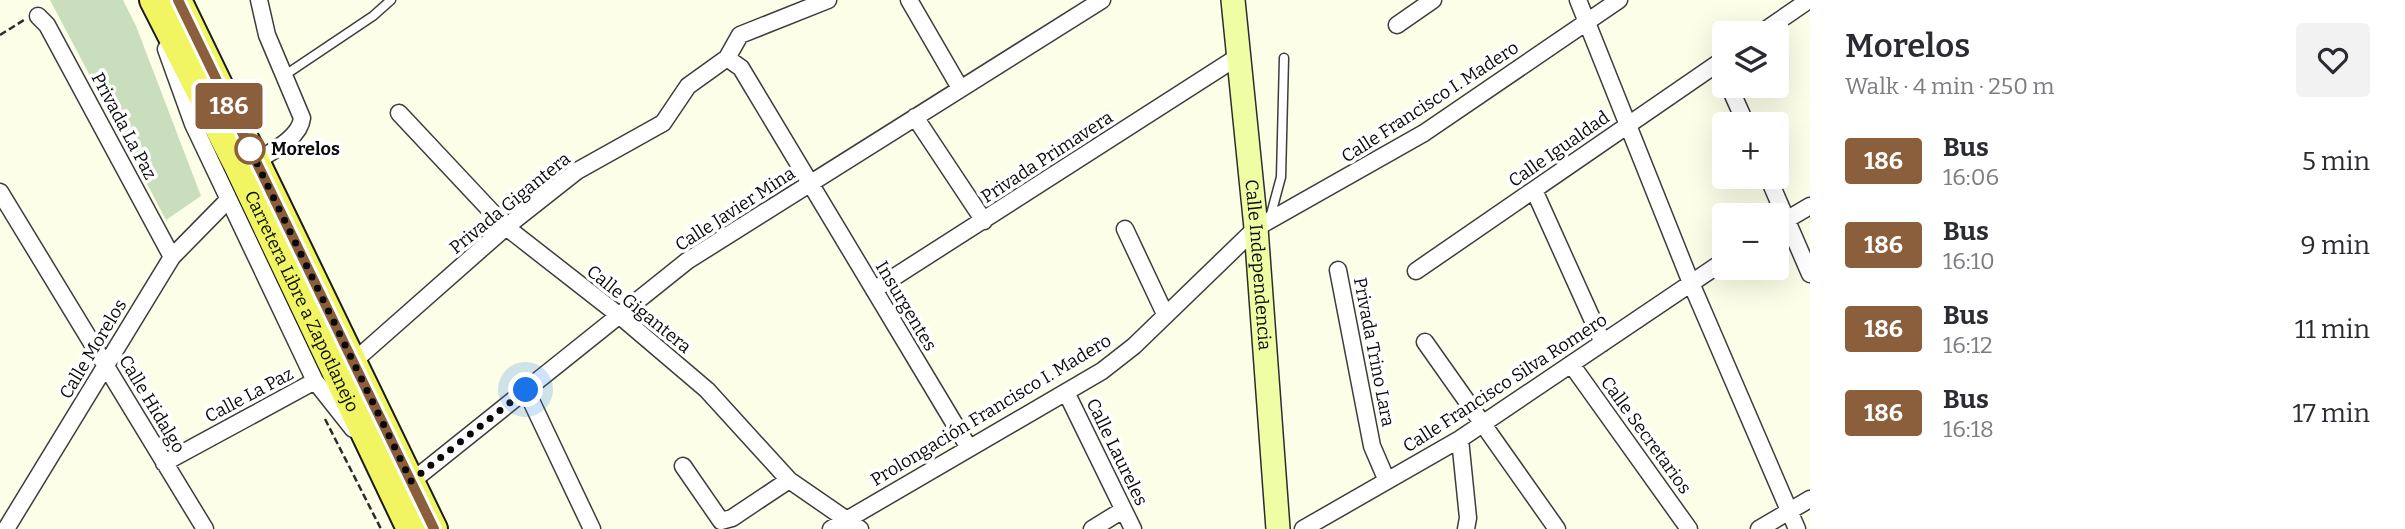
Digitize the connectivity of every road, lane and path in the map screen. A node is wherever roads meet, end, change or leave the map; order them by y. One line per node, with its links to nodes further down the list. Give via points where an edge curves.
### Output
1 (152, 0): 31 (street, via 192,124); 60 (main road, Carretera Libre a Zapotlanejo, via 236,163)
2 (178, 0): 27 (main road, Carretera Libre a Zapotlanejo)
3 (258, 0): 22 (street)
4 (391, 0): 22 (lane)
5 (828, 0): 19 (street, Privada Gigantera, via 740,35)
6 (909, 0): 23 (street)
7 (1102, 0): 23 (street, Calle Javier Mina)
8 (1233, 0): 18 (street, Calle Independencia)
9 (1433, 0): 16 (street)
10 (1578, 0): 15 (street)
11 (1619, 0): 15 (street, Calle Francisco I. Madero)
12 (1809, 0): 14 (street)
13 (38, 16): 17 (path); 39 (street, Privada La Paz)
14 (1778, 21)
15 (1587, 22): 26 (street); 35 (street, Calle Francisco I. Madero, via 1424,133)
16 (1397, 25)
17 (0, 35)
18 (1239, 56): 34 (street, Privada Primavera); 35 (street, Calle Independencia)
19 (727, 58): 28 (street, Insurgentes, via 741,68); 36 (street, Privada Gigantera, via 688,86 655,129 577,171)
20 (1284, 58): 35 (lane, via 1281,177)
21 (1712, 71): 26 (street, Calle Igualdad)
22 (285, 75): 27 (street, via 301,126)
23 (960, 88): 25 (street, Calle Javier Mina)
24 (399, 113): 36 (street, Calle Gigantera)
25 (915, 117): 28 (street, Calle Javier Mina); 34 (street)
26 (1628, 125): 29 (street, Calle Igualdad); 44 (street)
27 (256, 162): 50 (main road, Carretera Libre a Zapotlanejo)
28 (810, 183): 45 (street, Insurgentes); 47 (street, Calle Javier Mina, via 687,261)
29 (1534, 190): 42 (street, Calle Igualdad); 49 (street)
30 (0, 192): 51 (street, Calle Hidalgo)
31 (228, 200): 39 (street, Calle Morelos); 53 (street)
32 (1810, 206): 33 (street)
33 (1789, 218)
34 (984, 221): 45 (street, Privada Primavera)
35 (1263, 224): 46 (street, Prolongación Francisco I. Madero); 80 (street, Calle Independencia)
36 (506, 227): 47 (street, Calle Gigantera); 50 (street, Privada Gigantera)
37 (1125, 229): 46 (street)
38 (1789, 237): 43 (street)
39 (172, 257): 51 (street, Calle Morelos)
40 (1712, 269): 44 (street, Calle Francisco Silva Romero)
41 (1338, 270): 63 (street, Privada Trino Lara, via 1372,446)
42 (1416, 271)
43 (1810, 274)
44 (1691, 283): 49 (street, Calle Francisco Silva Romero); 66 (street)
45 (874, 290): 58 (street, Insurgentes)
46 (1165, 314): 55 (street, Prolongación Francisco I. Madero, via 1134,346)
47 (620, 316): 54 (street, Calle Javier Mina); 62 (street, Calle Gigantera, via 707,390)
48 (1425, 342): 56 (street)
49 (1603, 342): 52 (street, Calle Francisco Silva Romero)
50 (353, 362): 64 (main road, Carretera Libre a Zapotlanejo)
51 (105, 363): 59 (street, Calle Hidalgo); 69 (street, Calle Morelos)
52 (1571, 364): 56 (street, Calle Francisco Silva Romero); 84 (street, Calle Secretarios)
53 (315, 382): 59 (street, Calle La Paz); 60 (street)
54 (526, 390): 64 (street, Calle Javier Mina); 75 (street)
55 (1066, 392): 58 (street, Prolongación Francisco I. Madero); 67 (street, Calle Laureles)
56 (1483, 424): 57 (street, Calle Francisco Silva Romero); 83 (street)
57 (1460, 439): 63 (street, Calle Francisco Silva Romero); 82 (street)
58 (969, 448): 68 (street, Prolongación Francisco I. Madero)
59 (164, 463): 70 (street, Calle Hidalgo)
60 (378, 463): 71 (street); 72 (main road, Carretera Libre a Zapotlanejo)
61 (682, 466): 62 (street, via 721,521)
62 (789, 480): 68 (street, Calle Gigantera)
63 (1387, 481): 81 (street, Calle Francisco Silva Romero)
64 (415, 490): 73 (main road, Carretera Libre a Zapotlanejo); 74 (street)
65 (1810, 499): 66 (street)
66 (1788, 509): 85 (street); 86 (street)
67 (1123, 510): 78 (street); 79 (street, Calle Laureles)
68 (845, 520): 76 (street, Prolongación Francisco I. Madero); 77 (street, Calle Gigantera)
69 (6, 529)
70 (205, 529)
71 (402, 529)
72 (410, 529)
73 (434, 529)
74 (441, 529)
75 (592, 529)
76 (831, 529)
77 (860, 529)
78 (1092, 529)
79 (1133, 529)
80 (1278, 529)
81 (1303, 529)
82 (1466, 529)
83 (1557, 529)
84 (1689, 529)
85 (1759, 529)
86 (1797, 529)

